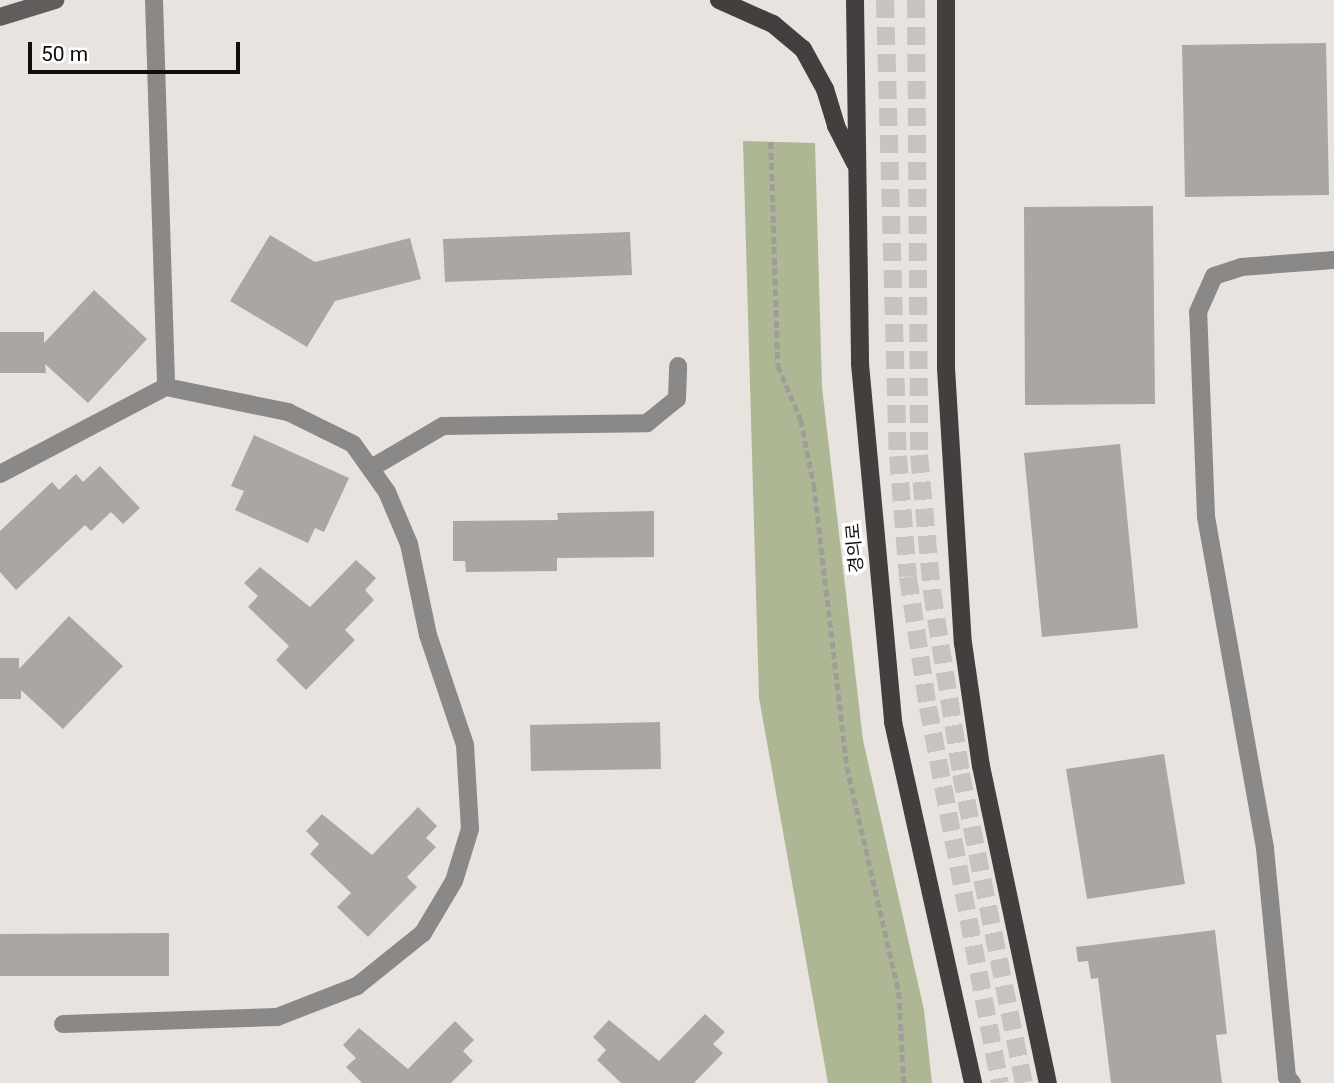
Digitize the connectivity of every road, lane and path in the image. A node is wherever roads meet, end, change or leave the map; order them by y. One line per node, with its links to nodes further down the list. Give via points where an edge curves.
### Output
1 (55, 0): 6 (street)
2 (154, 0): 11 (street)
3 (719, 0): 8 (main road, via 774,24 803,49)
4 (855, 0): 8 (main road, 경의로)
5 (946, 0): 17 (main road, via 946,368 964,643 981,766)
6 (0, 18)
7 (771, 142): 15 (path, via 778,366 800,420 814,485 847,767 899,992)
8 (858, 168): 16 (main road, 경의로, via 860,364 893,722)
9 (1334, 260): 18 (street, via 1241,267 1214,276 1198,312 1206,516 1265,848 1287,1077)
10 (678, 366): 12 (street, via 677,399 647,423 443,426)
11 (166, 387): 12 (street, via 288,412 353,444); 13 (street, via 101,417)
12 (373, 467): 14 (street, via 409,544 428,635 464,745 470,829 454,881 423,933 357,986 277,1017)
13 (0, 474)
14 (63, 1024)
15 (904, 1083)
16 (973, 1083)
17 (1048, 1083)
18 (1292, 1083)

